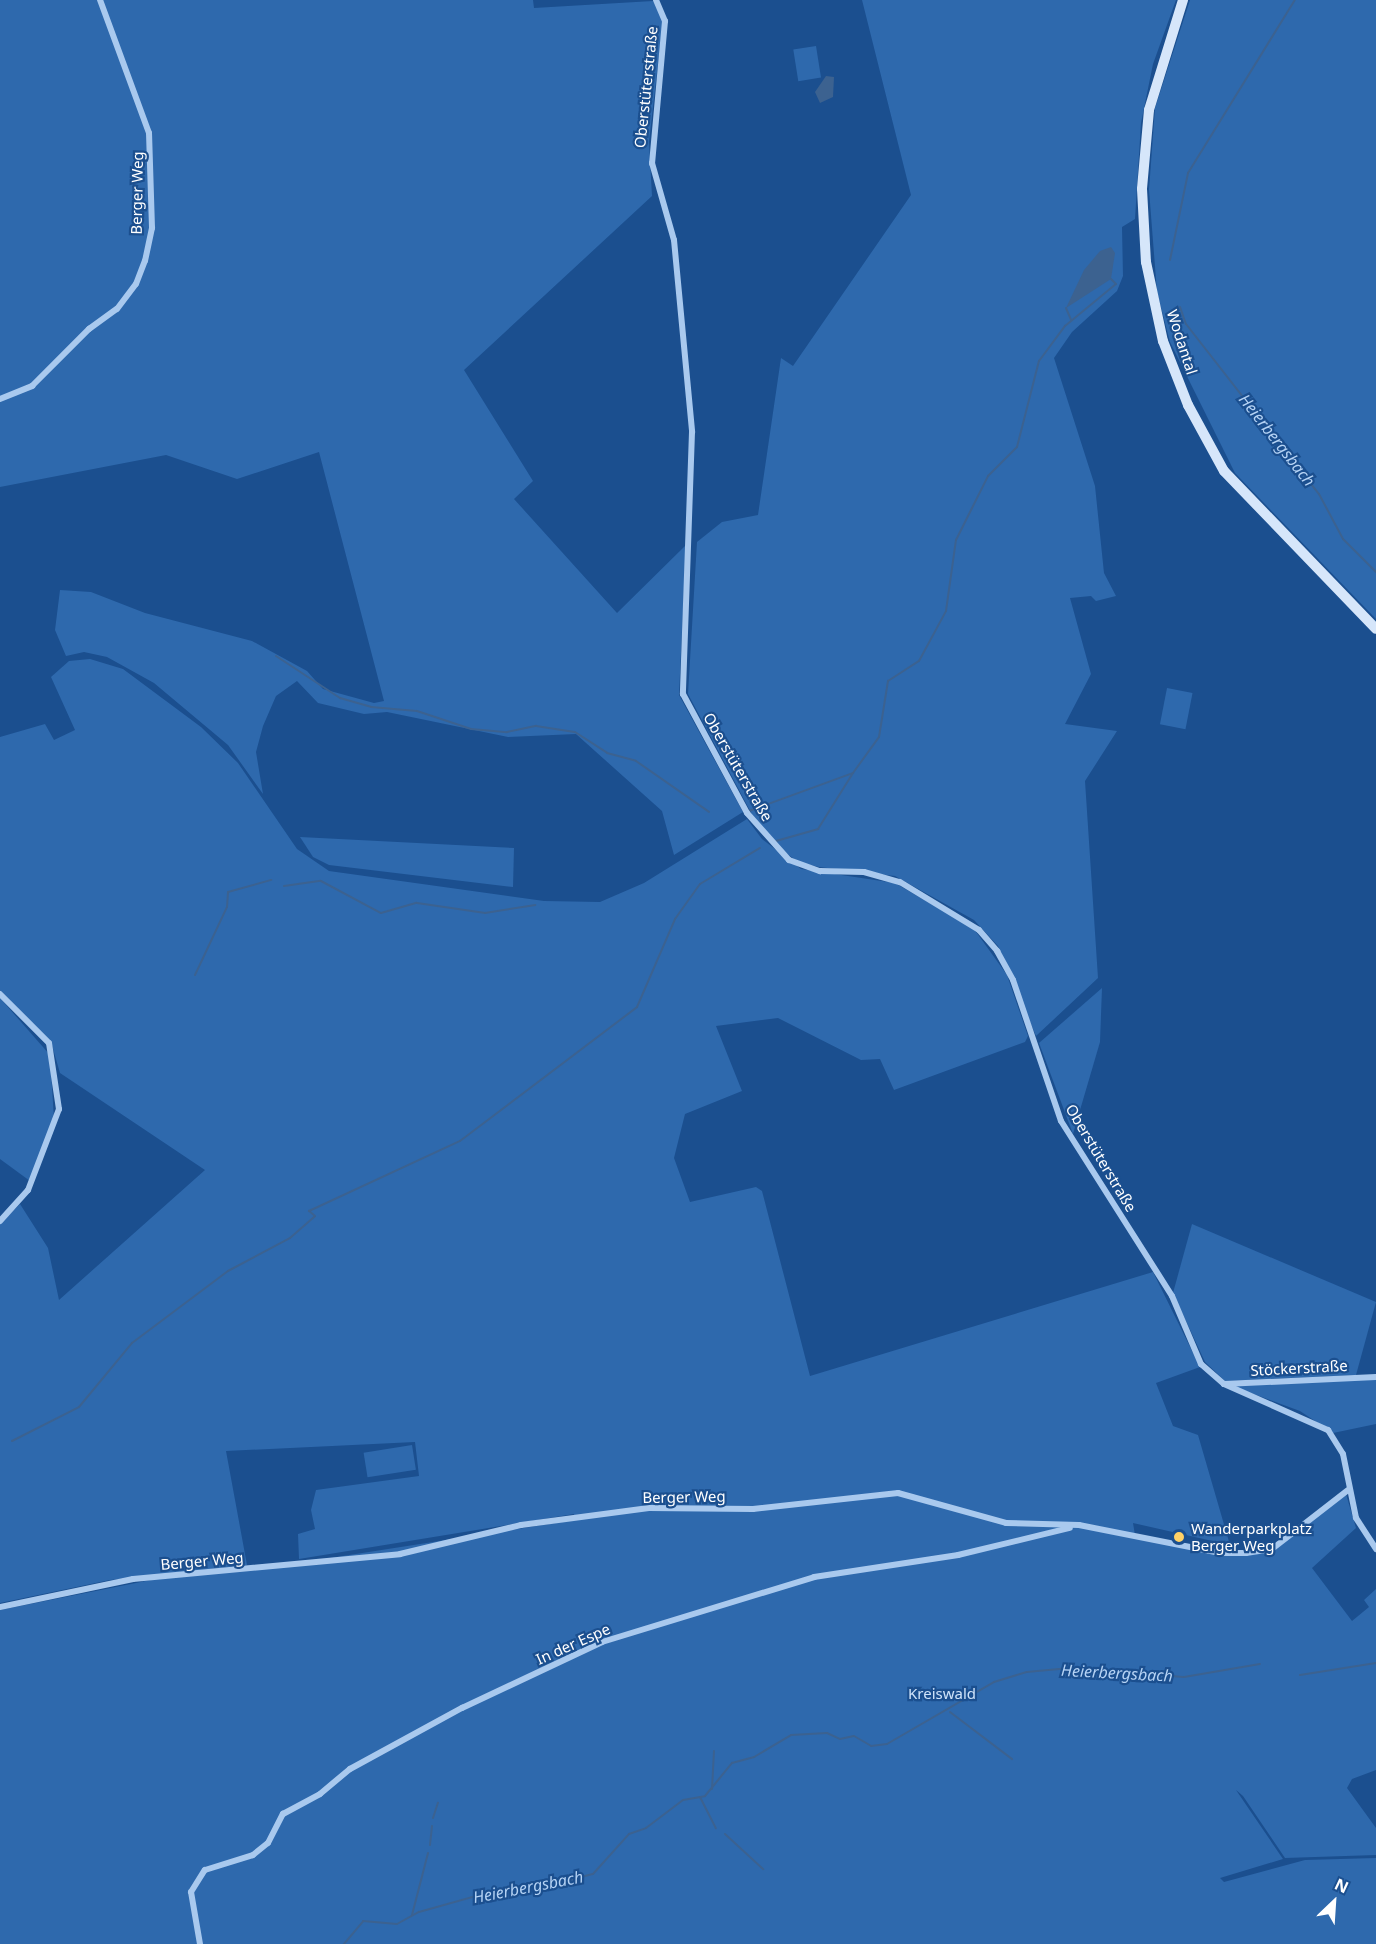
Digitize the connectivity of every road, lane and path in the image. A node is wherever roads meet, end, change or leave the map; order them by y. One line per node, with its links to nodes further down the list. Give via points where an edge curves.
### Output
1 (100, 0): 4 (street, Berger Weg, via 149,133 152,228 145,261 136,284 117,309 89,329 32,386)
2 (656, 0): 9 (street, Oberstüterstraße, via 665,21 652,164 674,240 692,432 683,694 747,813 789,860 820,871 864,872 900,882 980,930 997,951 1013,980 1061,1121 1172,1296 1201,1364)
3 (1184, 0): 5 (main road, Wodantal, via 1149,110 1142,189 1146,262 1162,341 1188,405 1224,471)
4 (0, 399)
5 (1376, 629)
6 (0, 994): 7 (street, via 49,1043 59,1109 28,1190)
7 (0, 1221)
8 (1376, 1377): 9 (street, Stöckerstraße)
9 (1224, 1384): 10 (street, Oberstüterstraße, via 1328,1430 1343,1454)
10 (1348, 1490): 11 (street, Berger Weg, via 1272,1549 1246,1553 1220,1553); 12 (street, Oberstüterstraße, via 1356,1518)
11 (1079, 1525): 13 (street, Berger Weg, via 1006,1523 898,1493 753,1509 649,1508 521,1525 400,1554 133,1579); 14 (street, In der Espe, via 976,1552 865,1567 781,1587 602,1642 462,1708 350,1769 284,1814 268,1843 252,1855 205,1870 191,1892)
12 (1376, 1549)
13 (0, 1606)
14 (200, 1944)

